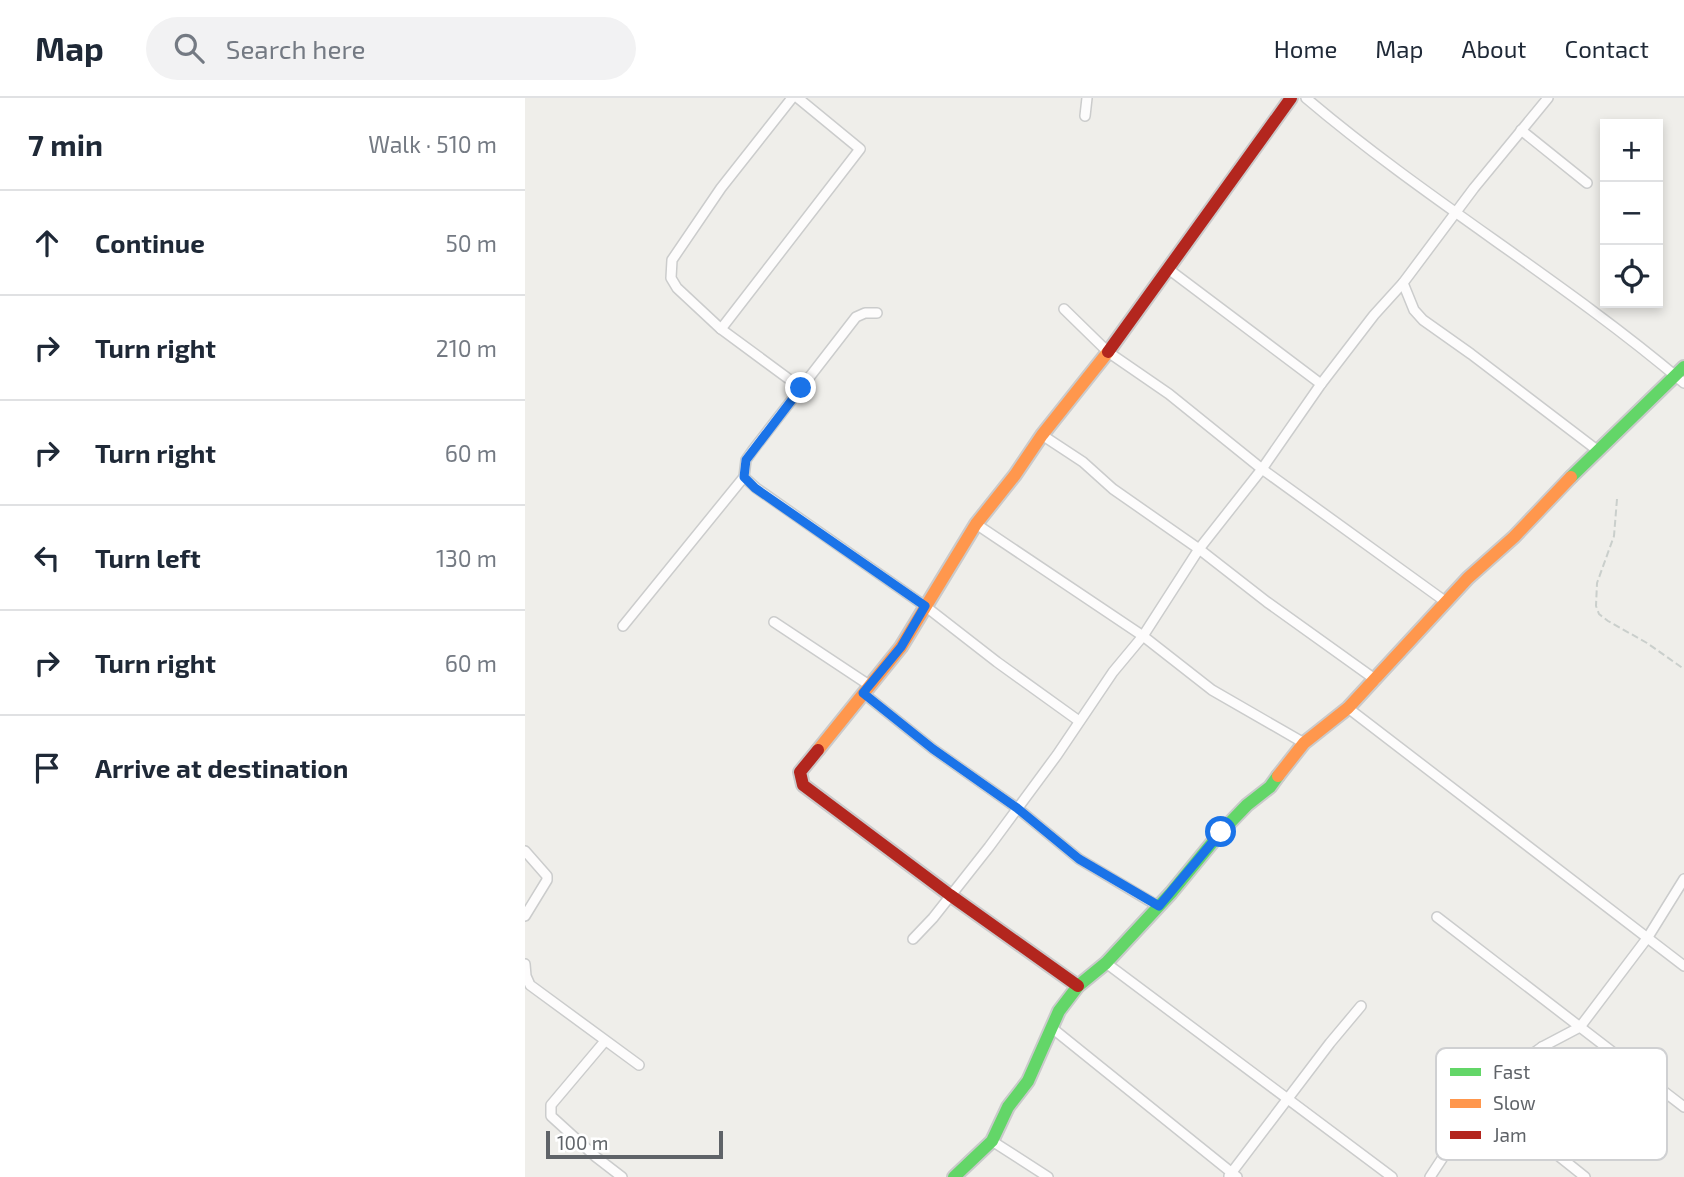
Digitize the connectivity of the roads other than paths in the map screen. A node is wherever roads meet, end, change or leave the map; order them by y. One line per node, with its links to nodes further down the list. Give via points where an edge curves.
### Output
1 (792, 98): 15 (street, via 672,260 671,278 677,288)
2 (798, 98): 15 (street, via 860,149)
3 (1087, 98): 7 (street)
4 (1291, 98): 11 (street)
5 (1306, 98): 10 (street, via 1358,143)
6 (1548, 98): 8 (street)
7 (1085, 116)
8 (1521, 130): 9 (street); 10 (street)
9 (1587, 183)
10 (1456, 212): 12 (street); 17 (street)
11 (1167, 268): 16 (street); 18 (street)
12 (1403, 283): 18 (street); 21 (street, via 1423,320)
13 (1064, 309): 16 (street)
14 (877, 313): 19 (street, via 856,317)
15 (722, 329): 19 (street)
16 (1108, 352): 20 (street); 22 (street)
17 (1681, 376): 21 (street)
18 (1321, 384): 22 (street)
19 (801, 388): 23 (street, via 746,460)
20 (1042, 435): 24 (street); 25 (street)
21 (1597, 450): 26 (street)
22 (1262, 468): 25 (street); 26 (street)
23 (744, 477): 27 (street); 29 (street)
24 (976, 524): 27 (street); 30 (street)
25 (1199, 549): 30 (street); 31 (street)
26 (1446, 602): 31 (street)
27 (925, 606): 32 (street, via 901,647); 34 (street)
28 (774, 622): 32 (street)
29 (623, 626)
30 (1143, 636): 34 (street); 35 (street, via 1212,690)
31 (1376, 680): 33 (street)
32 (866, 689): 36 (street, via 933,749); 39 (street, via 800,772 800,778 803,785)
33 (1348, 708): 35 (street); 43 (street)
34 (1079, 721): 36 (street)
35 (1304, 743): 40 (street, via 1270,787 1221,832)
36 (1017, 808): 39 (street); 40 (street, via 1079,859)
37 (525, 851): 41 (street, via 547,876)
38 (1684, 879): 43 (street)
39 (950, 895): 44 (street); 48 (street)
40 (1159, 906): 45 (street)
41 (525, 916)
42 (1437, 917): 50 (street)
43 (1648, 937): 47 (street); 50 (street)
44 (913, 939)
45 (1106, 963): 48 (street); 57 (street)
46 (525, 964): 52 (street, via 530,985)
47 (1684, 966)
48 (1078, 986): 51 (street)
49 (1361, 1006): 57 (street)
50 (1580, 1027): 53 (street); 54 (street)
51 (1052, 1028): 59 (street, via 1028,1082 1008,1107); 62 (street)
52 (605, 1041): 55 (street); 63 (street, via 551,1105 551,1116)
53 (1542, 1047)
54 (1607, 1048)
55 (639, 1065)
56 (1667, 1094): 58 (street)
57 (1287, 1098): 62 (street); 66 (street)
58 (1684, 1107)
59 (992, 1141): 64 (street); 65 (street)
60 (1441, 1160): 67 (street)
61 (1564, 1160): 68 (street)
62 (1232, 1176)
63 (622, 1177)
64 (954, 1177)
65 (1048, 1177)
66 (1392, 1177)
67 (1430, 1177)
68 (1585, 1177)

